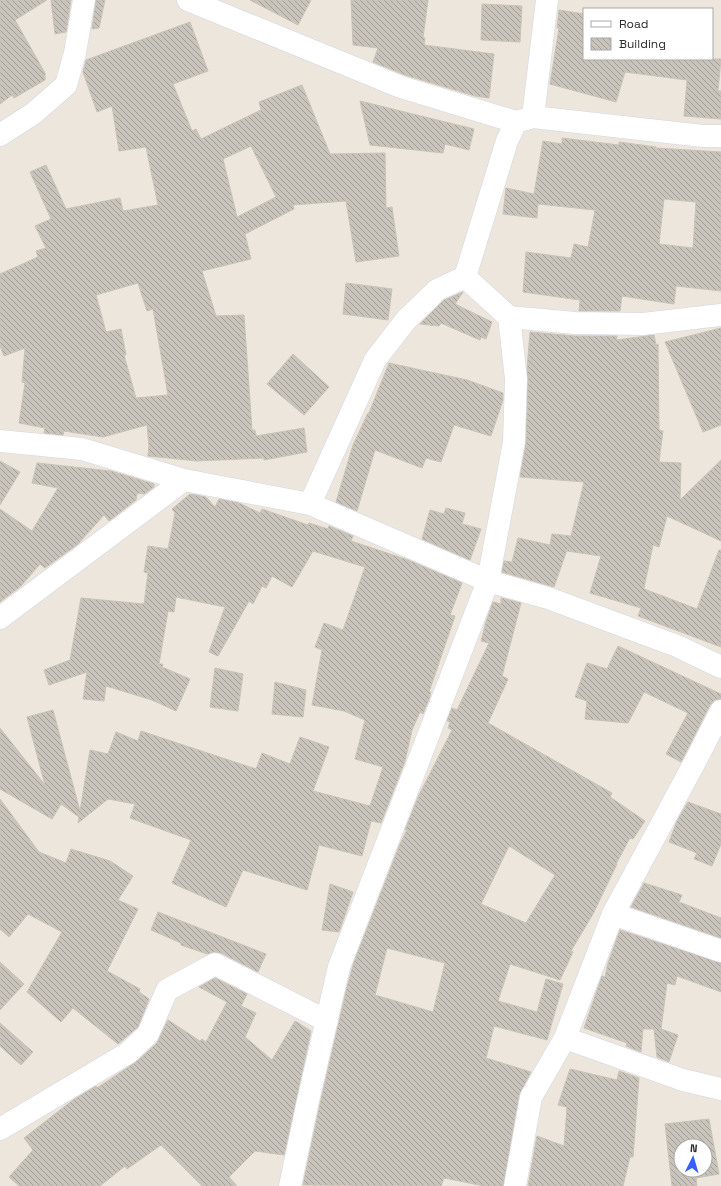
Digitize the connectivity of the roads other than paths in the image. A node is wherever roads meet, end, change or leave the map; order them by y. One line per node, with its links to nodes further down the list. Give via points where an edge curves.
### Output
1 (84, 0): 5 (street, via 75,53 66,85 34,113)
2 (188, 0): 4 (street, via 401,87)
3 (547, 0): 4 (street)
4 (525, 120): 6 (street); 7 (street, via 507,141)
5 (0, 135)
6 (721, 136)
7 (465, 277): 9 (street); 12 (street, via 437,290 406,320 375,360)
8 (721, 315): 9 (street, via 642,324 575,323)
9 (509, 317): 13 (street, via 516,378 514,442)
10 (0, 440): 11 (street, via 82,449)
11 (184, 480): 12 (street); 14 (street)
12 (310, 504): 13 (street)
13 (488, 580): 15 (street, via 548,598 677,646); 19 (street, via 340,967)
14 (0, 618)
15 (721, 667)
16 (721, 710): 17 (street)
17 (613, 914): 18 (street); 20 (street)
18 (721, 951)
19 (327, 1021): 22 (street, via 215,964 168,990 148,1034 128,1053); 23 (street)
20 (565, 1038): 21 (street, via 683,1080); 24 (street, via 532,1097)
21 (721, 1089)
22 (0, 1129)
23 (285, 1183)
24 (515, 1186)

